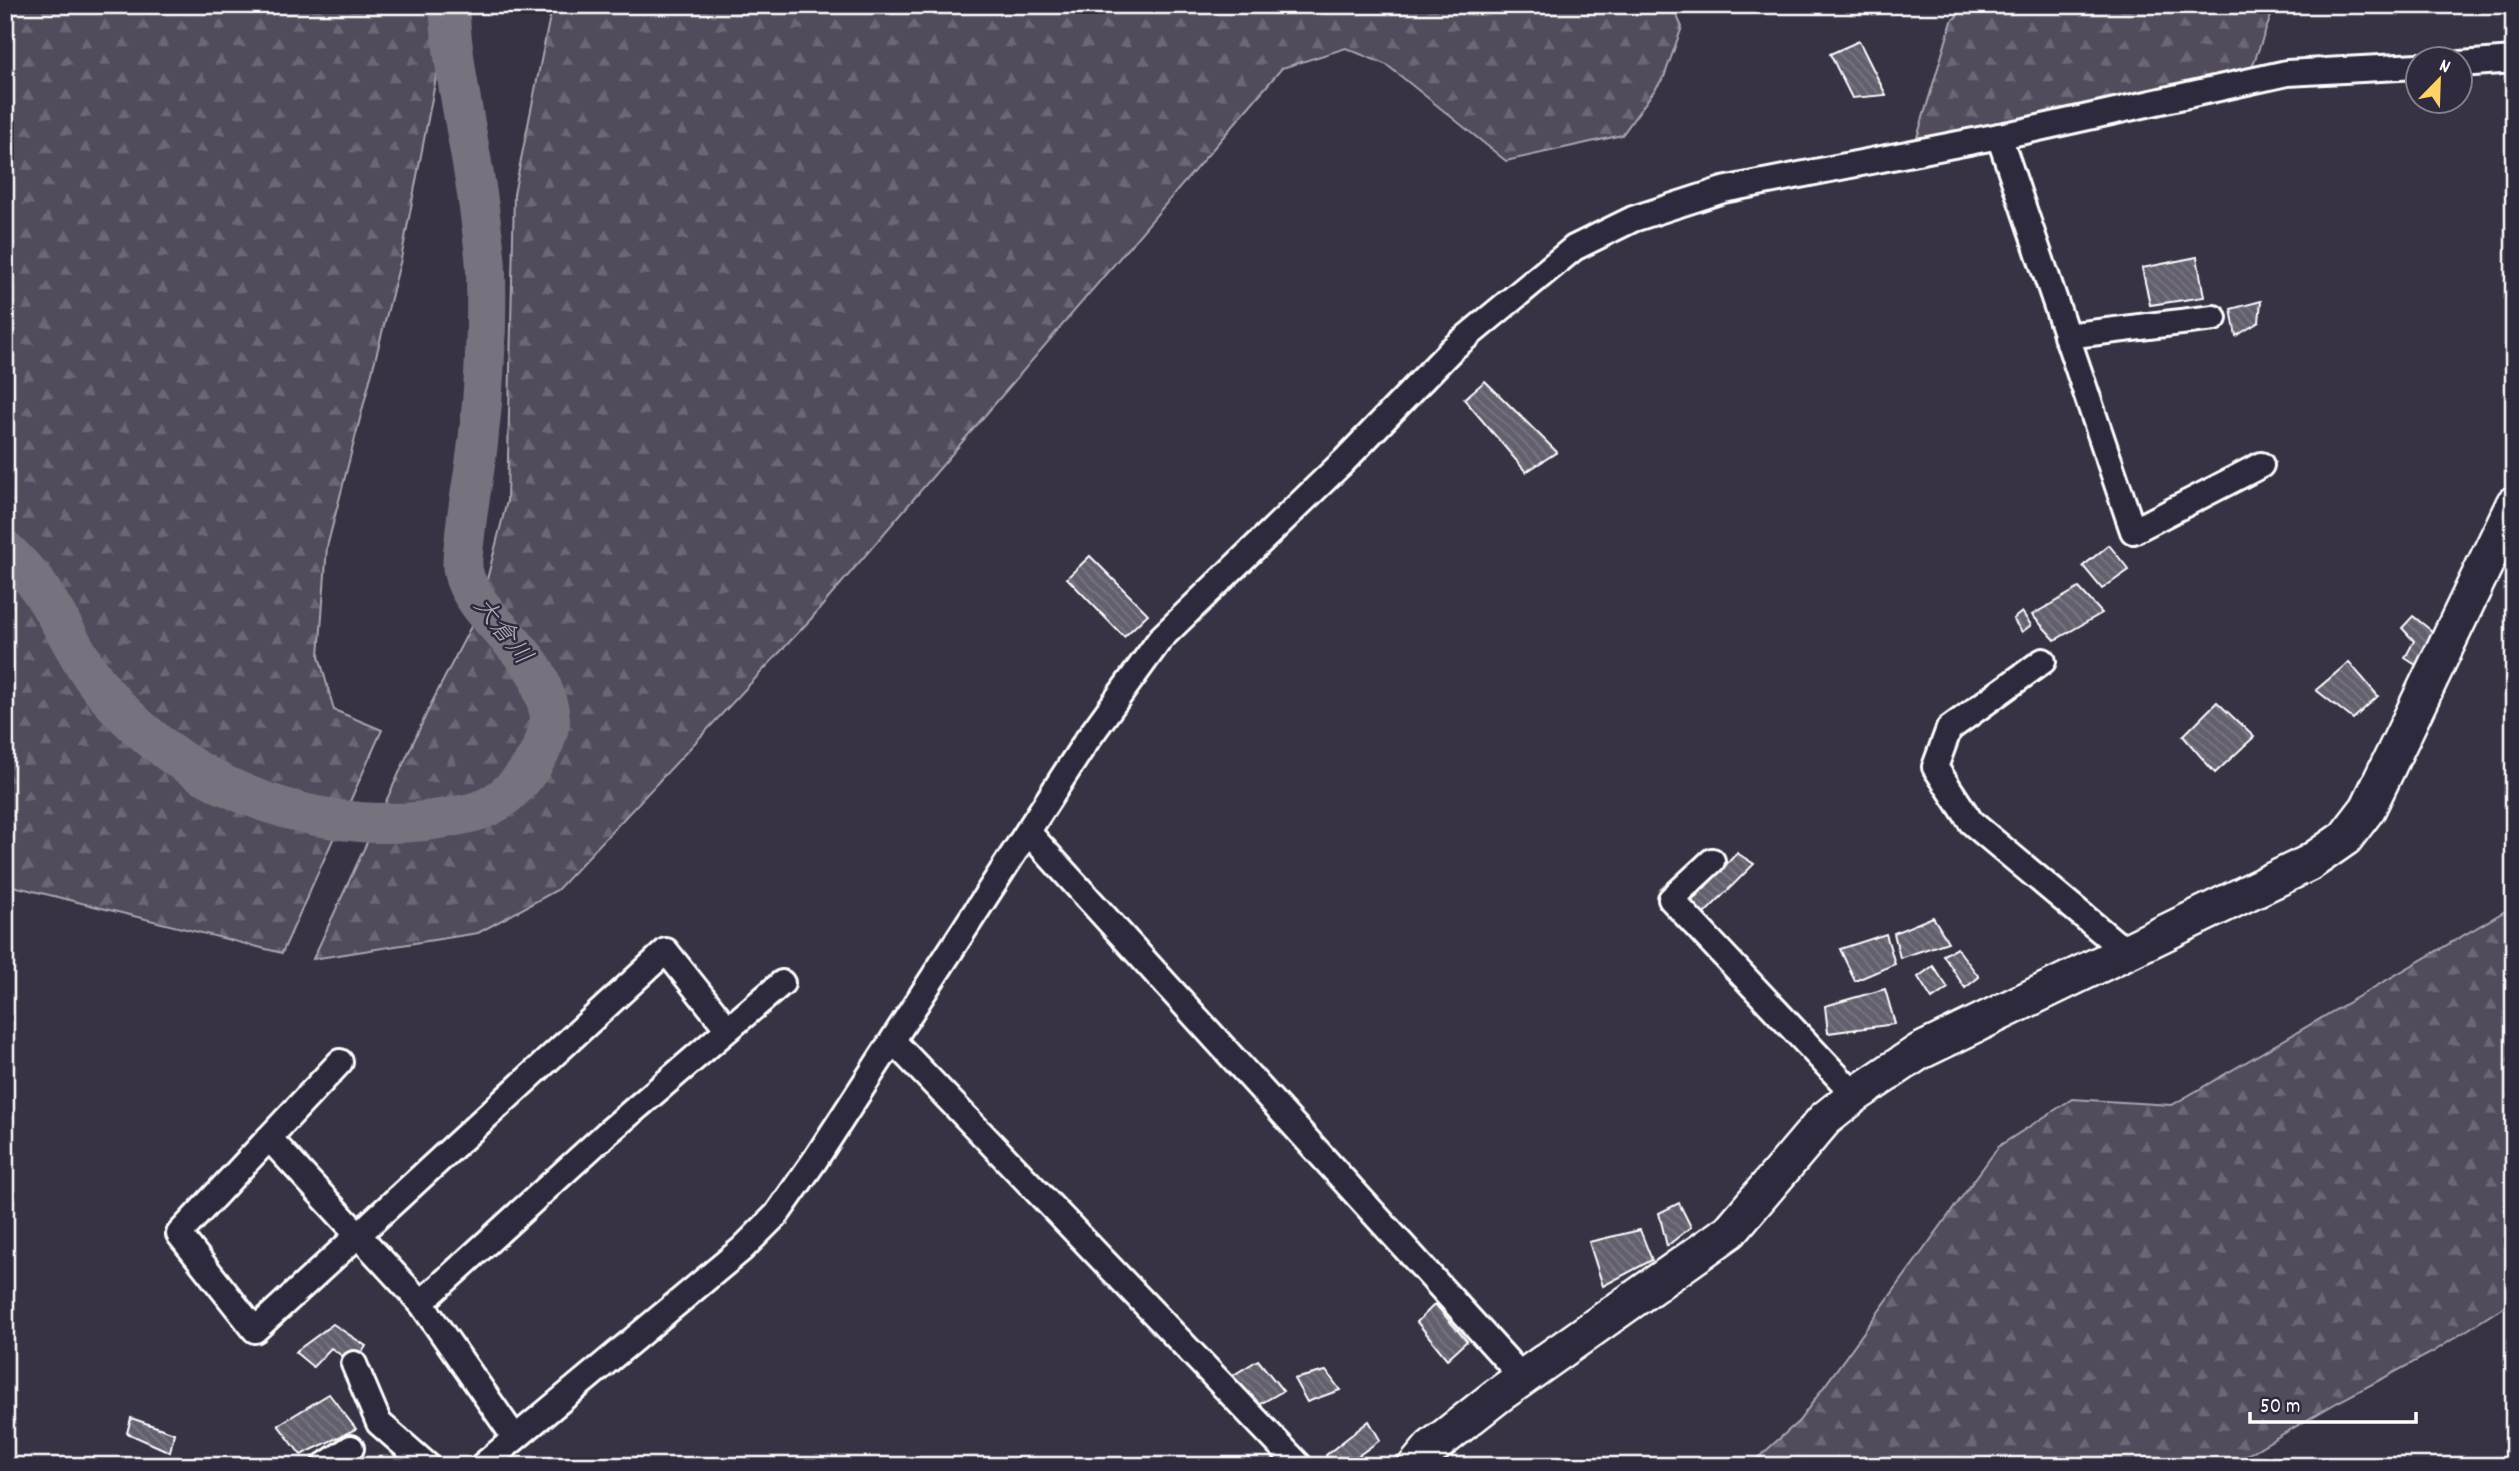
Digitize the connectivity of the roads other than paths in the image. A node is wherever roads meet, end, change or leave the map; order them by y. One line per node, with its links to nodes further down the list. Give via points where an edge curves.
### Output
1 (2514, 60): 2 (street)
2 (2474, 63)
3 (2404, 67): 4 (street, via 2287,74)
4 (1999, 136): 6 (street); 10 (street, via 1723,190 1633,219 1574,248 1452,349 1161,638)
5 (2214, 318): 6 (street)
6 (2066, 336): 7 (street, via 2133,531)
7 (2261, 465)
8 (2514, 504): 12 (street, via 2368,808 2345,838 2309,863)
9 (2043, 662): 12 (street, via 1950,729 1935,767 1971,821)
10 (1028, 832): 15 (street); 22 (street)
11 (1712, 861): 17 (street, via 1671,900)
12 (2125, 951): 17 (street, via 1919,1052)
13 (782, 983): 14 (street)
14 (728, 1029): 19 (street, via 666,951); 20 (street)
15 (893, 1041): 23 (street, via 777,1214 742,1249); 28 (street)
16 (340, 1062): 18 (street)
17 (1855, 1095): 22 (street, via 1825,1119 1730,1231)
18 (269, 1139): 19 (street); 19 (street, via 178,1234 255,1329)
19 (359, 1235): 20 (street)
20 (421, 1303): 23 (street)
21 (354, 1364): 26 (street, via 379,1423)
22 (1523, 1378): 29 (street, via 1431,1448)
23 (515, 1438): 27 (street)
24 (351, 1448): 25 (street)
25 (324, 1466)
26 (428, 1466)
27 (482, 1466)
28 (1300, 1466)
29 (1416, 1466)

